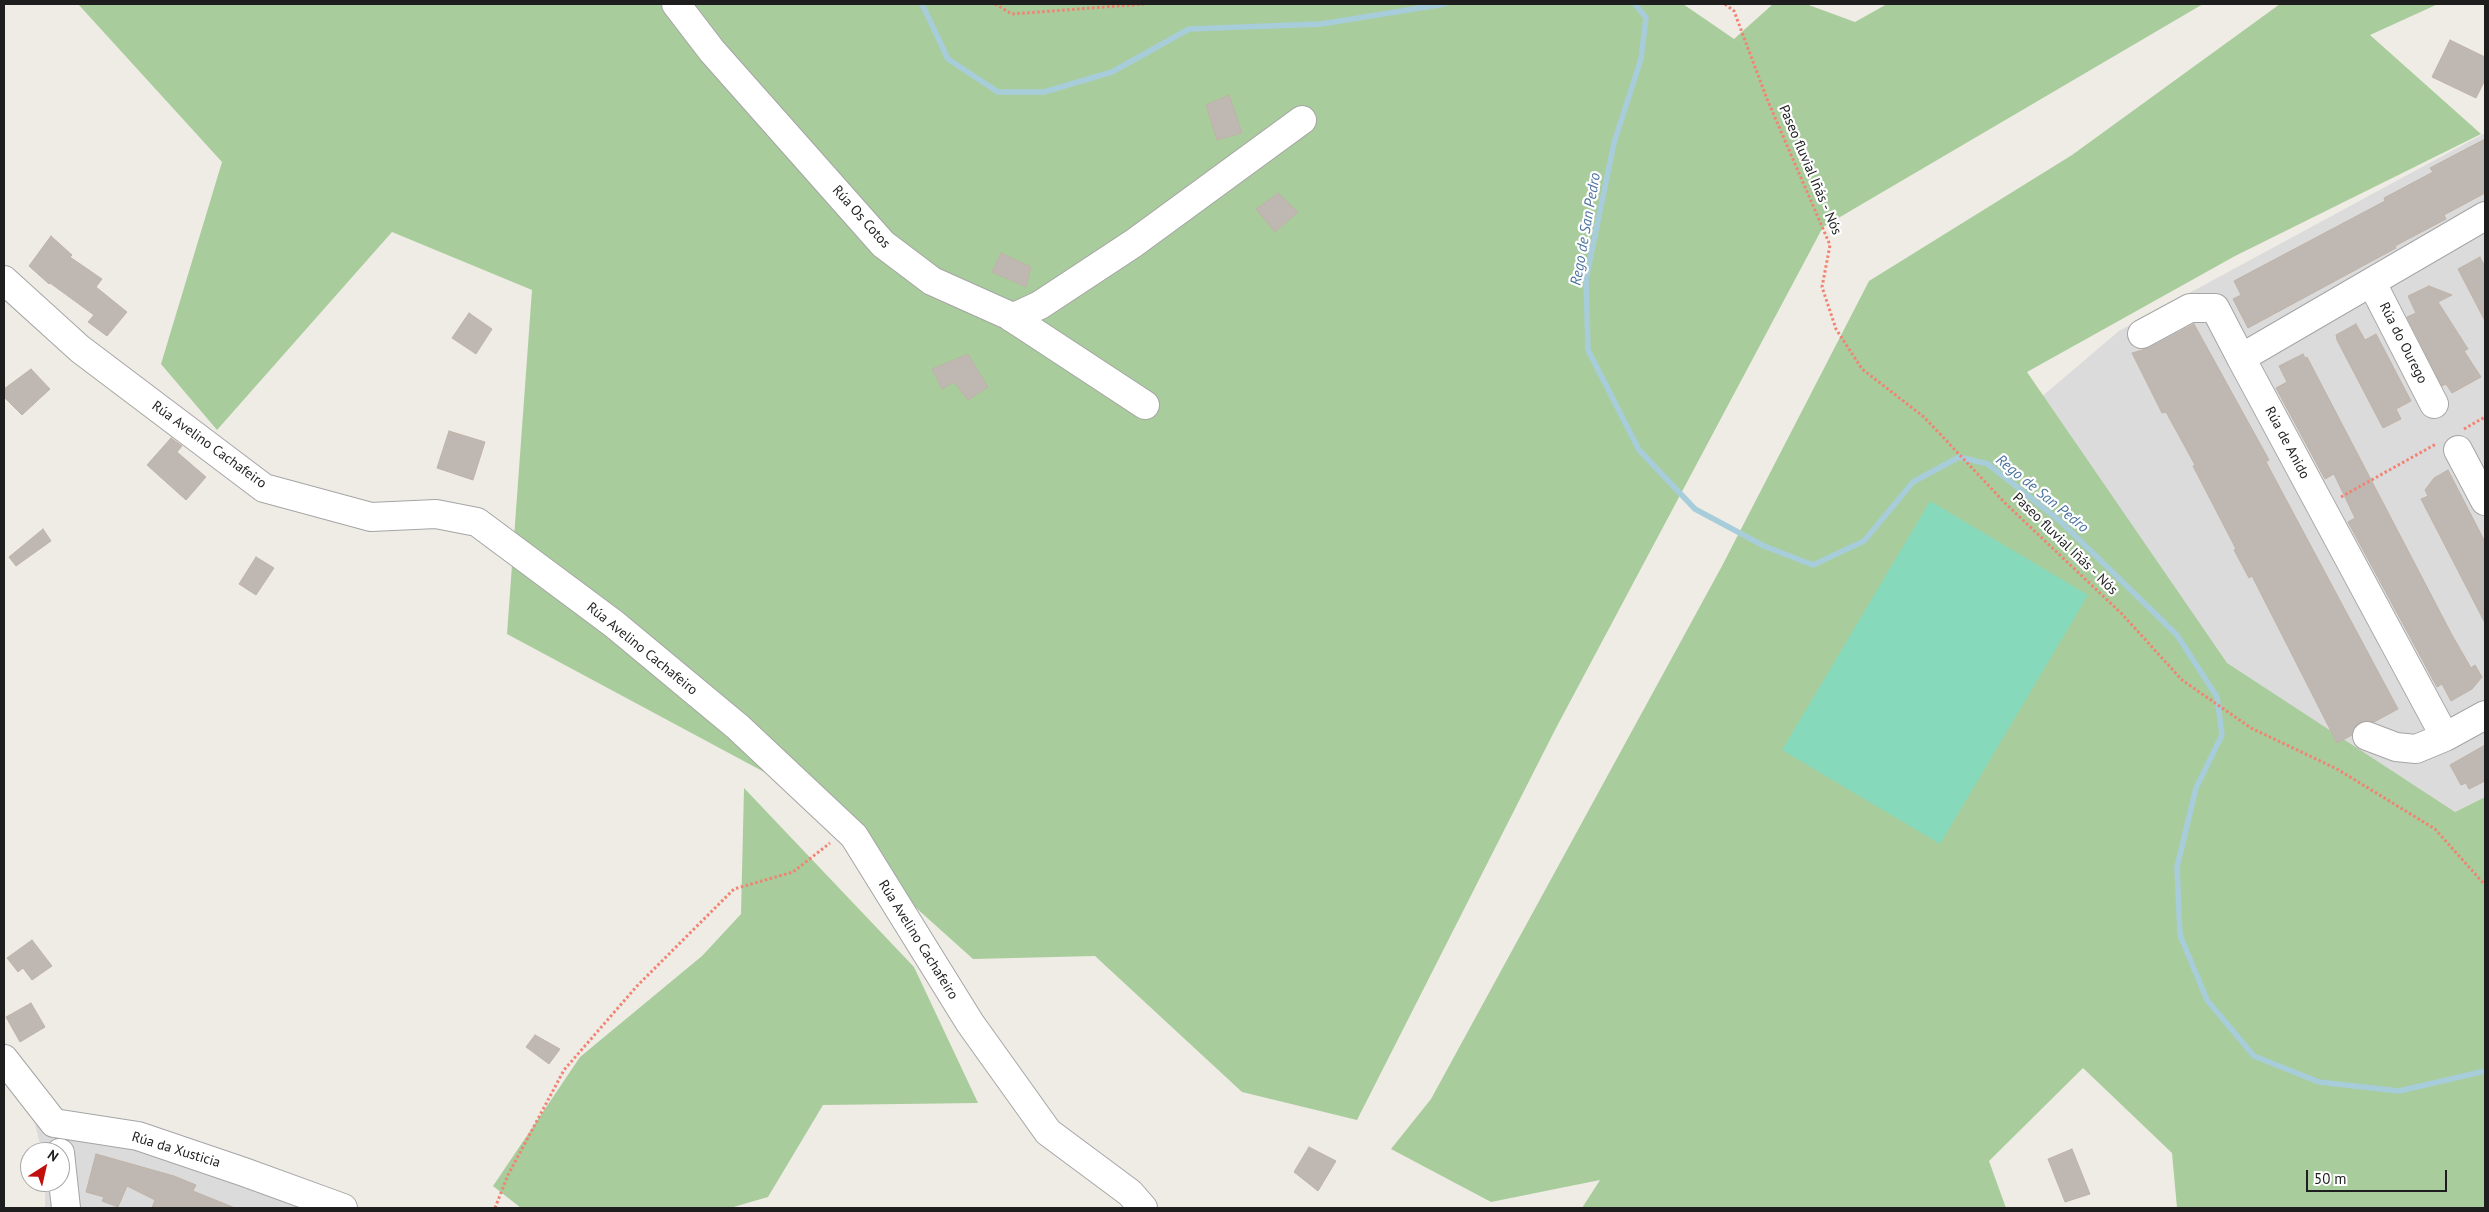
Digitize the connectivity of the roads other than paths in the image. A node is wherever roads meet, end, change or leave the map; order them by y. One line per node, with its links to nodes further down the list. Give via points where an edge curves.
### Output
1 (676, 4): 6 (street, Rúa Os Cotos, via 712,51 882,244 932,281)
2 (1302, 120): 6 (street, via 1134,243 1040,305)
3 (2485, 216): 5 (street)
4 (4, 280): 22 (street, Rúa Avelino Cachafeiro, via 80,349 264,488 371,517 436,514 476,522 614,624 738,727 854,836 970,1023 1048,1132 1130,1193)
5 (2372, 283): 8 (street); 9 (street, Rúa do Ourego)
6 (1012, 318): 10 (street, Rúa Os Cotos)
7 (2142, 334): 8 (street, Rúa de Anido, via 2190,308 2214,308)
8 (2241, 358): 15 (street, Rúa de Anido)
9 (2434, 404)
10 (1145, 405)
11 (2454, 443): 12 (street)
12 (2485, 501)
13 (2485, 715): 15 (street)
14 (2367, 736): 15 (street, via 2396,747 2416,749)
15 (2445, 736)
16 (4, 1060): 17 (street)
17 (54, 1123): 18 (street); 21 (street, Rúa da Xusticia, via 138,1136)
18 (58, 1142)
19 (64, 1192): 20 (street)
20 (66, 1208)
21 (343, 1208)
22 (1143, 1208)

